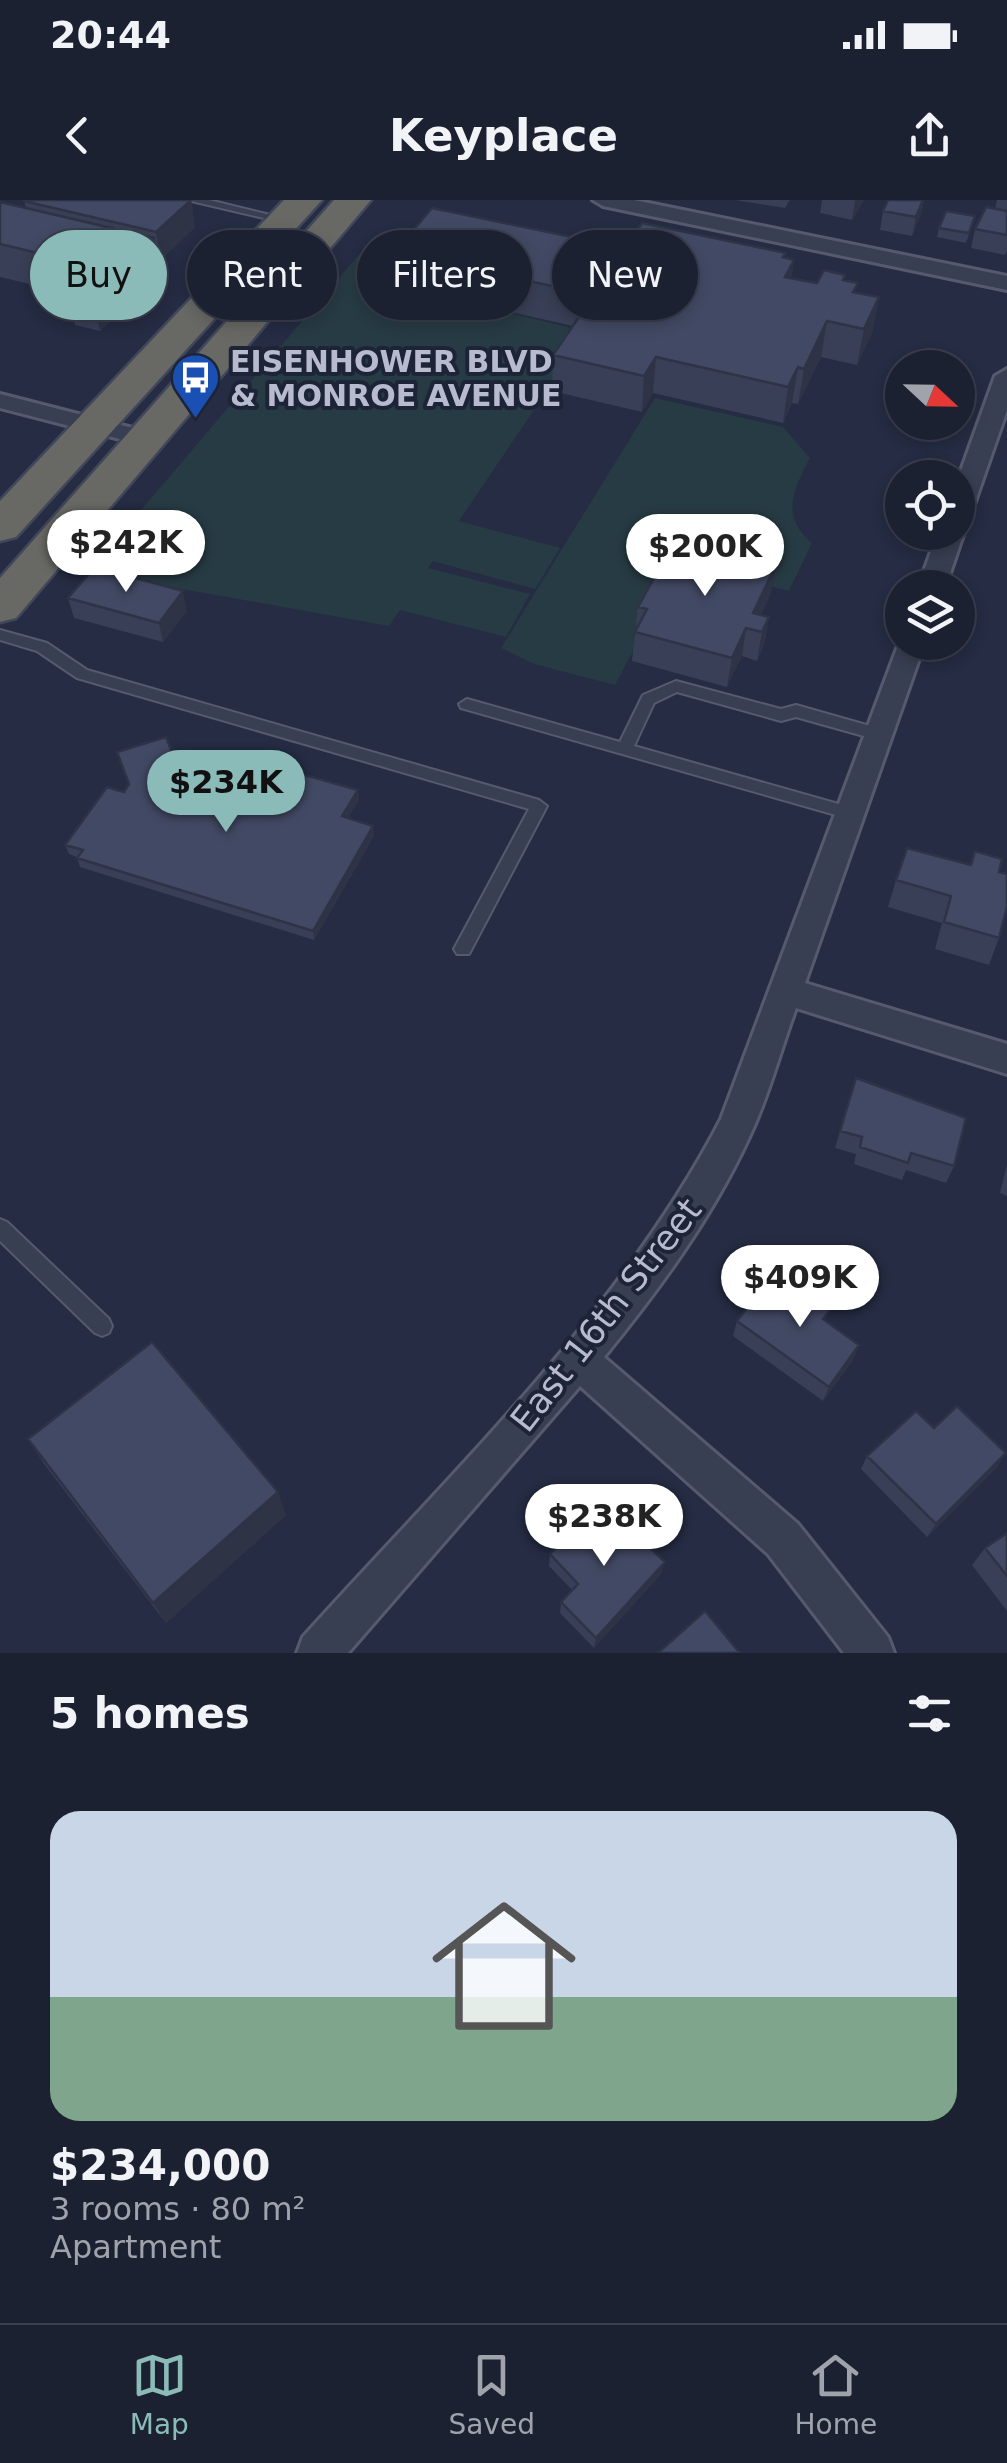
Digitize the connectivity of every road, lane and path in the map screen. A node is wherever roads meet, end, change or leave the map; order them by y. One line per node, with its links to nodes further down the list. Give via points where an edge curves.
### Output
1 (193, 200): 4 (lane)
2 (353, 200): 10 (highway)
3 (603, 200): 6 (street)
4 (231, 204): 5 (lane)
5 (294, 210): 9 (highway)
6 (1007, 284)
7 (1006, 381): 11 (street)
8 (0, 401): 9 (street)
9 (94, 425): 10 (street); 12 (highway)
10 (147, 439): 13 (highway)
11 (975, 466)
12 (0, 527)
13 (0, 607)
14 (0, 635): 20 (lane, via 42,647 82,674 539,806)
15 (905, 660): 17 (street, East 16th Street)
16 (467, 704): 18 (lane)
17 (878, 734): 18 (lane, via 676,686 648,699); 19 (street, East 16th Street)
18 (624, 749): 19 (lane)
19 (850, 813): 21 (street, East 16th Street)
20 (463, 949)
21 (786, 991): 22 (street); 25 (street, East 16th Street, via 710,1182)
22 (1007, 1059)
23 (0, 1228): 24 (lane)
24 (102, 1326)
25 (578, 1359): 26 (street, East 16th Street); 27 (street, via 783,1539)
26 (318, 1653)
27 (872, 1653)

